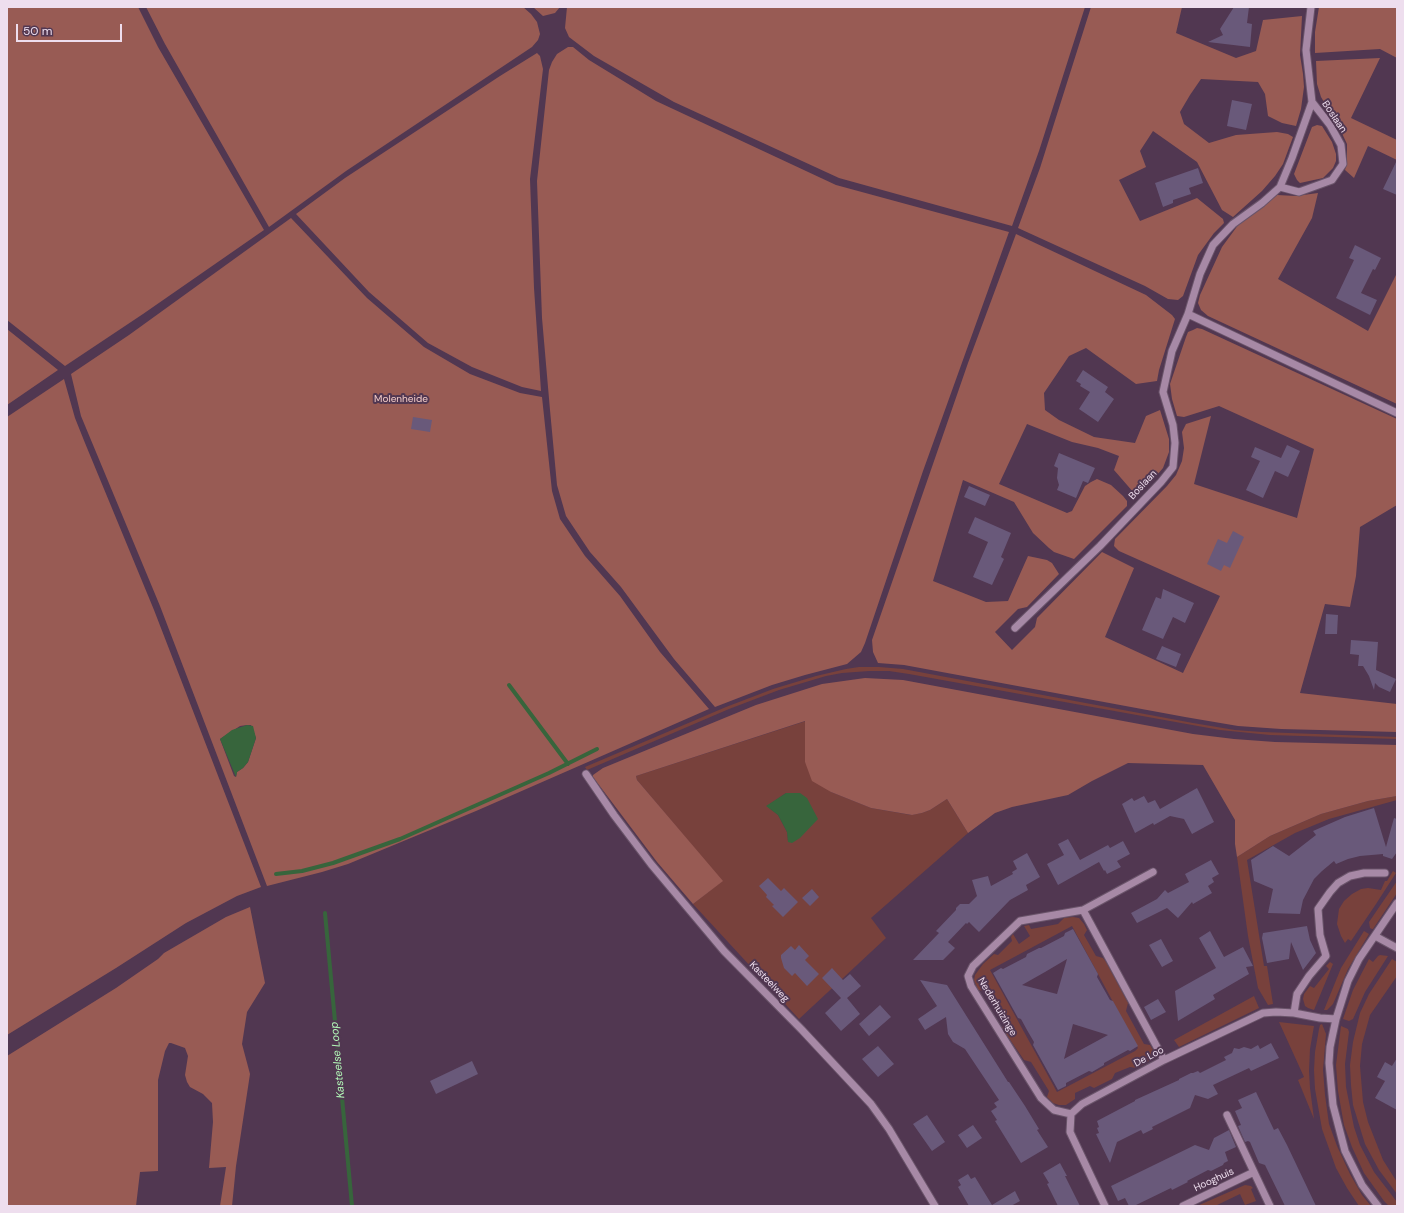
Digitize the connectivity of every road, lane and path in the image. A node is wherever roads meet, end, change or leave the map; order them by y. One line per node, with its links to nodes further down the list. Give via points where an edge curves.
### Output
1 (1311, 7): 2 (street, Boslaan, via 1306,50)
2 (1312, 102): 3 (street, Boslaan); 3 (street, Boslaan, via 1330,125 1341,145 1343,164 1332,180 1299,192)
3 (1280, 187): 4 (street, Boslaan, via 1233,224 1213,245 1200,274)
4 (1188, 314): 5 (street); 6 (street, Boslaan, via 1172,351 1163,392 1173,425 1173,467 1100,546)
5 (1397, 413)
6 (1015, 628)
7 (586, 774): 20 (street, Kasteelweg, via 651,864 724,951 871,1104 889,1128)
8 (1152, 872): 11 (street, Nederhuizinge)
9 (1385, 873): 14 (street, via 1350,876 1338,883 1318,909 1320,935 1326,956 1297,994)
10 (1397, 903): 12 (street)
11 (1083, 910): 16 (street); 17 (street, Nederhuizinge, via 1020,921 973,966 968,976 971,986 1041,1098 1054,1110)
12 (1375, 936): 13 (street); 15 (street, via 1348,981)
13 (1397, 948)
14 (1294, 1013): 15 (street, De Loo); 16 (street, De Loo, via 1263,1013)
15 (1336, 1019): 24 (street, via 1329,1063 1333,1105 1345,1151 1362,1185)
16 (1164, 1060): 17 (street, De Loo, via 1082,1104)
17 (1071, 1114): 21 (street, via 1070,1132)
18 (1227, 1115): 19 (street)
19 (1254, 1172): 22 (street, Hooghuis); 23 (street)
20 (935, 1206)
21 (1105, 1206)
22 (1183, 1206)
23 (1270, 1206)
24 (1378, 1206)

